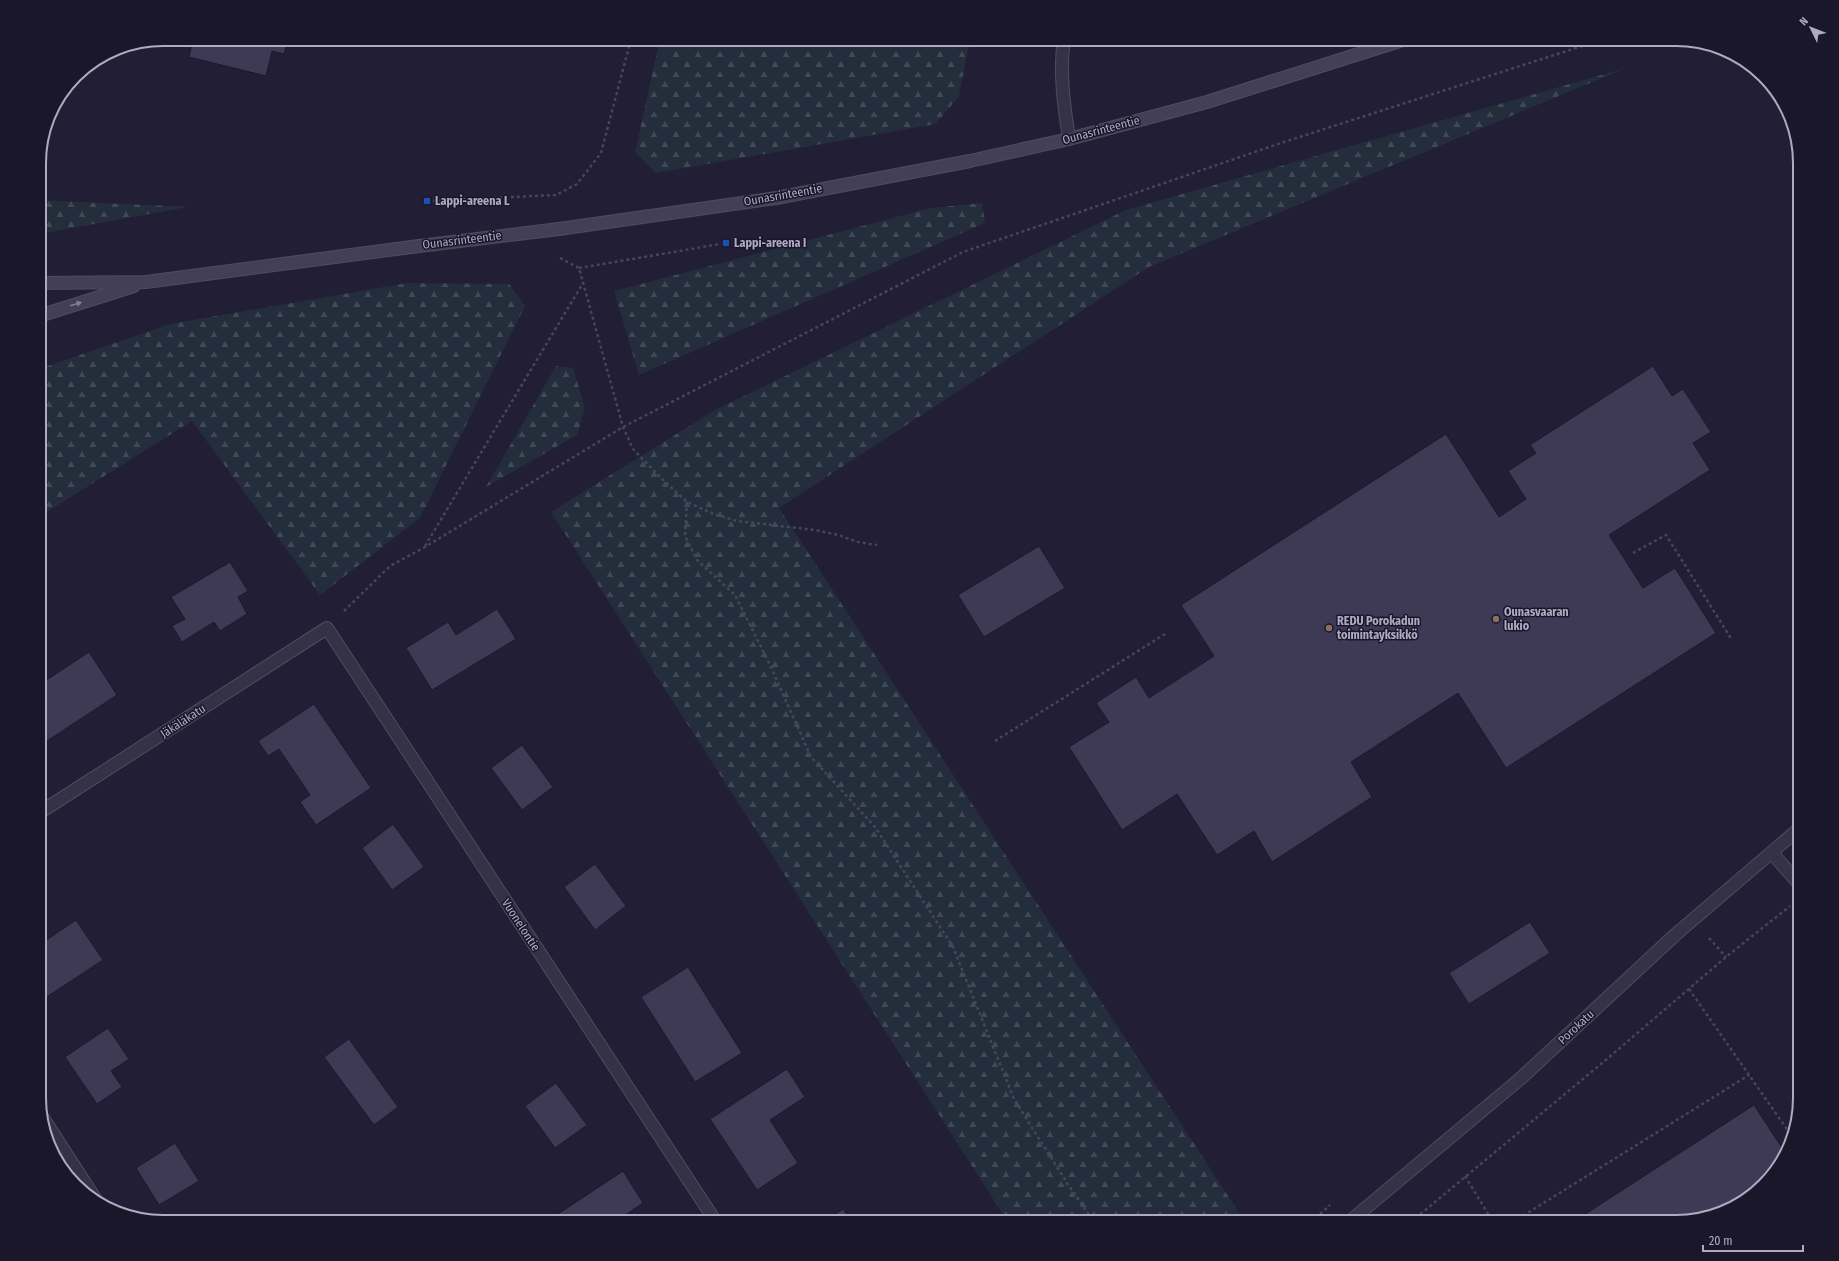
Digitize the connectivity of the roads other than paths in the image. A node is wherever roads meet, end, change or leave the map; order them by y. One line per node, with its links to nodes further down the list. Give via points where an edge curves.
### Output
1 (1063, 46): 3 (street, via 1063,98)
2 (1384, 46): 3 (street, Ounasrinteentie, via 1207,102)
3 (1069, 139): 4 (street, Ounasrinteentie, via 970,161 776,198 559,229)
4 (146, 282): 5 (street, Ounasrinteentie); 6 (street, Ounasrinteentie, one-way to 4)
5 (46, 283)
6 (46, 314)
7 (327, 628): 8 (street, Jäkäläkatu); 14 (street, Vuonelontie)
8 (46, 809)
9 (1793, 834): 10 (street, Porokatu)
10 (1772, 853): 11 (street); 15 (street, Porokatu, via 1675,935 1520,1079)
11 (1793, 877)
12 (50, 1129): 13 (street)
13 (88, 1187)
14 (711, 1215)
15 (1356, 1215)

